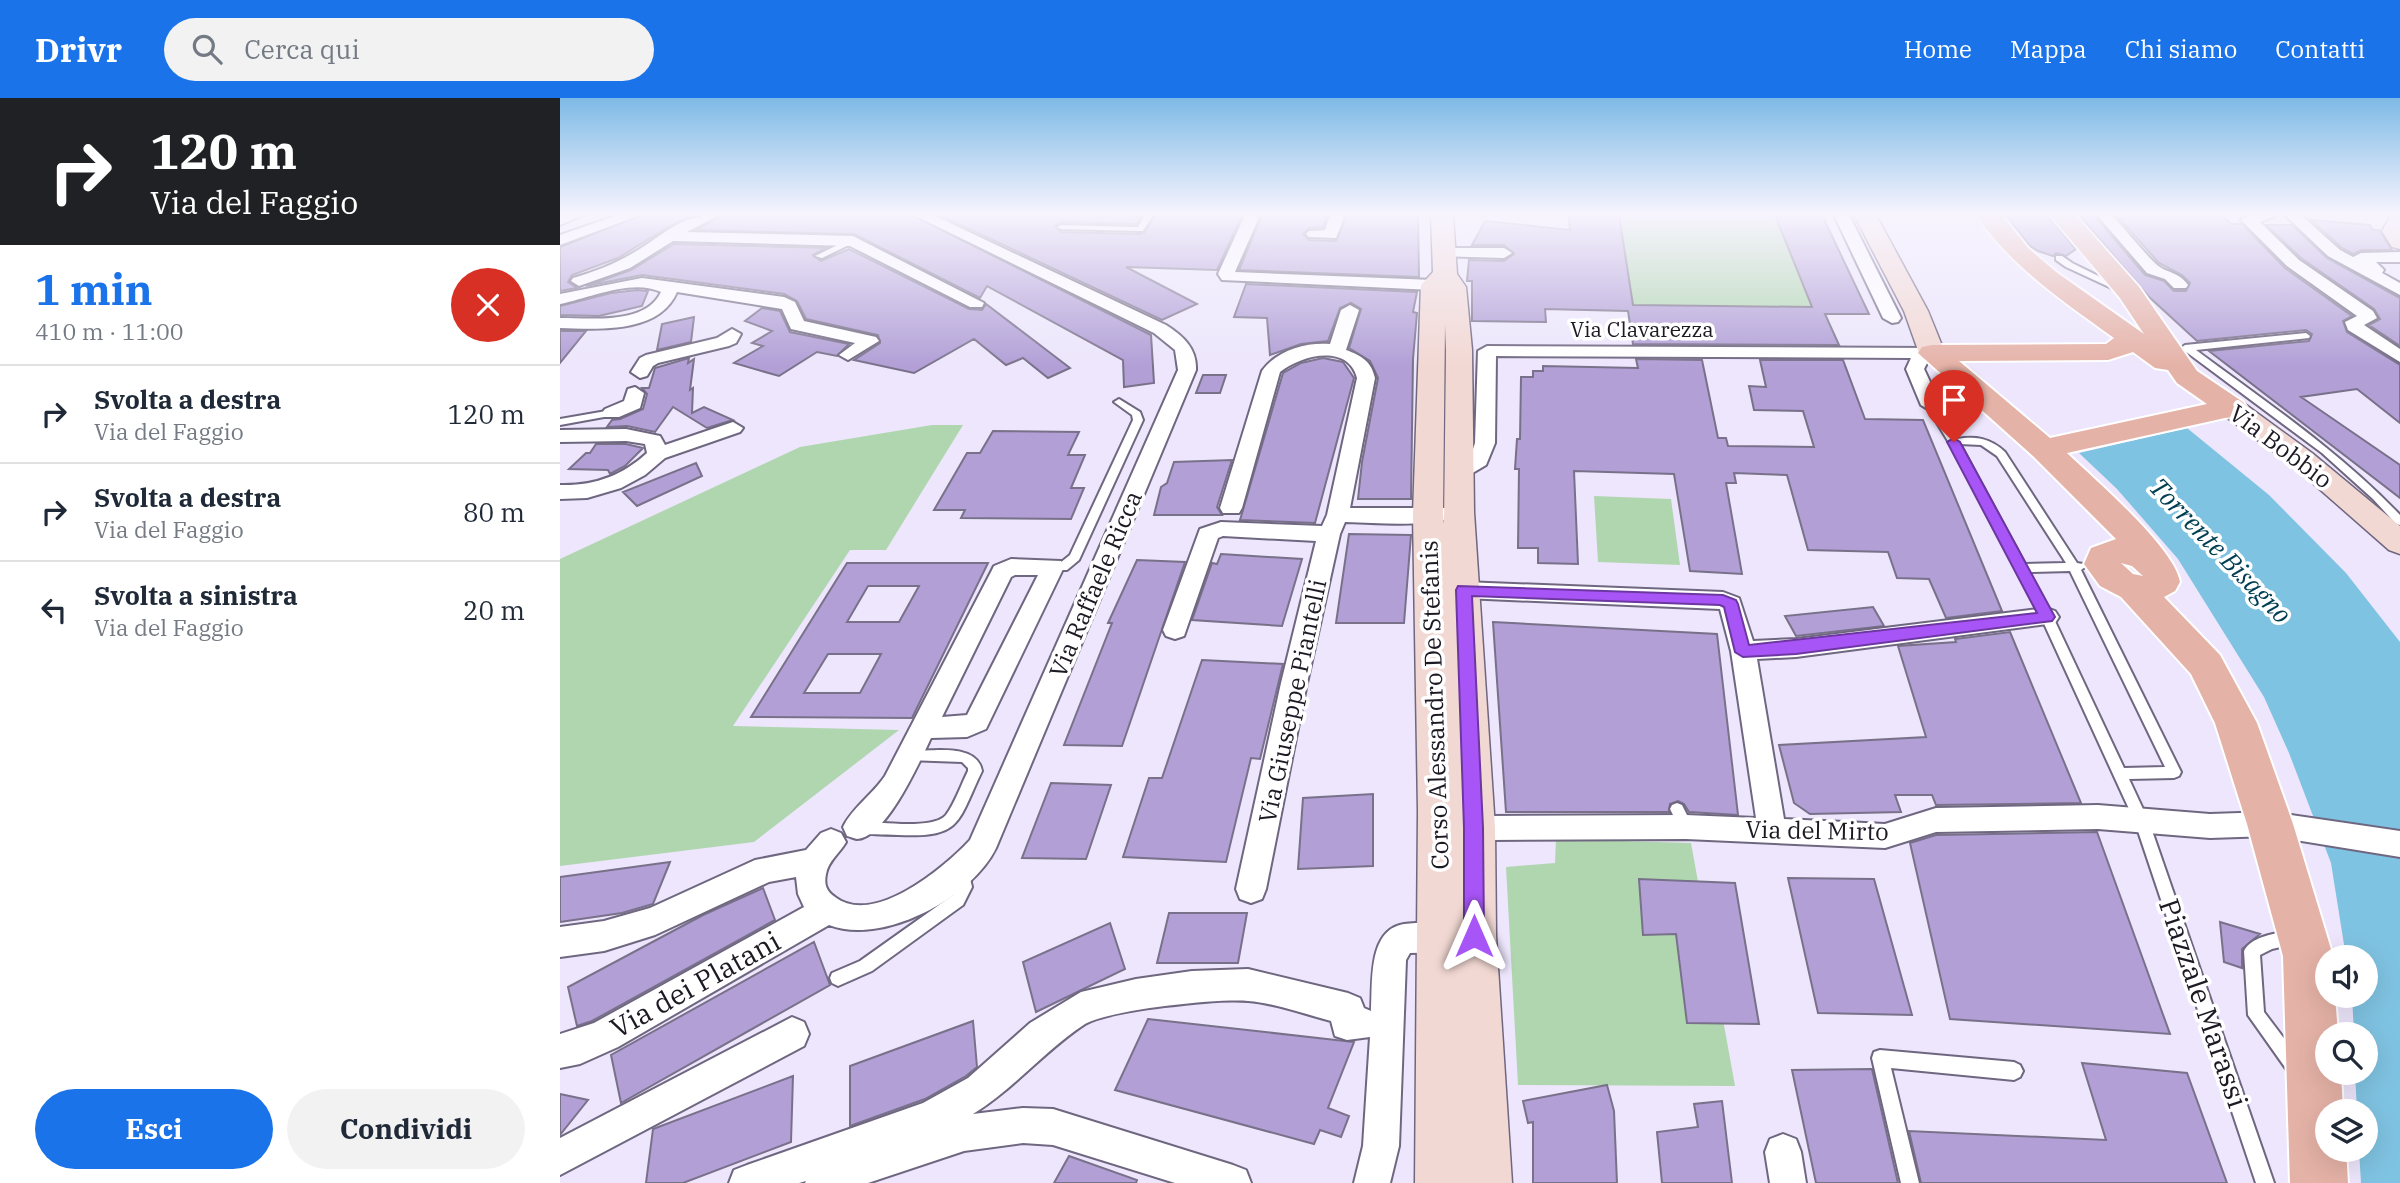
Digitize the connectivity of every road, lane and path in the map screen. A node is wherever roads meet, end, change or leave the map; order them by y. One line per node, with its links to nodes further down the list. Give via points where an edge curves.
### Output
1 (623, 266): 18 (street)
2 (902, 266): 24 (street)
3 (1028, 266): 71 (street, Via Raffaele Ricca, via 1160,329 1181,344 1188,362 981,848)
4 (1230, 266): 16 (street, via 1228,277)
5 (1441, 266): 16 (main road, Corso Alessandro De Stefanis)
6 (1460, 266): 16 (street)
7 (1866, 266): 27 (street)
8 (1892, 266): 33 (main road)
9 (2033, 266): 25 (main road)
10 (2072, 266): 23 (lane)
11 (2105, 266): 23 (main road, Via Bobbio)
12 (2149, 266): 19 (street)
13 (2297, 266): 36 (street, via 2367,315 2354,326)
14 (2357, 266): 21 (street)
15 (2370, 266): 17 (street)
16 (1441, 271): 49 (main road, Corso Alessandro De Stefanis, via 1454,287 1460,350); 52 (main road, Corso Alessandro De Stefanis)
17 (2400, 283)
18 (560, 284)
19 (2180, 285)
20 (668, 288): 22 (street, via 641,283); 28 (street, via 667,301 644,315 611,323); 34 (street, via 741,302 779,301 789,306 797,324 870,341)
21 (2400, 290)
22 (560, 299)
23 (2134, 300): 25 (main road, via 2135,312 2120,314); 35 (main road, Via Bobbio)
24 (976, 303)
25 (2088, 306): 31 (main road)
26 (1350, 310): 32 (street)
27 (1892, 318)
28 (560, 323)
29 (732, 334): 37 (street, via 723,342 652,359)
30 (2306, 336): 35 (lane)
31 (2129, 337): 33 (main road, via 2121,348 2108,352); 35 (main road)
32 (1337, 351): 51 (street, via 1302,351 1271,371); 53 (street, Via Giuseppe Piantelli, via 1359,362 1366,378)
33 (1932, 353): 40 (street, Piazzale Marassi, via 1919,360 1915,369); 47 (main road); 49 (street, Via Clavarezza, via 1487,352 1485,443 1479,461)
34 (848, 355)
35 (2180, 357): 41 (main road, Via Bobbio); 54 (lane, Via Bobbio, via 2308,439 2354,477)
36 (2400, 357)
37 (640, 372)
38 (635, 393): 42 (street, via 633,404)
39 (1119, 402): 55 (lane, via 1137,414 1138,421 1075,557 1063,567)
40 (1931, 405): 46 (lane, Piazzale Marassi)
41 (2232, 408): 47 (main road); 54 (main road, Via Bobbio)
42 (612, 413): 43 (lane)
43 (560, 422)
44 (733, 428): 48 (street)
45 (560, 436): 48 (street, via 626,435 653,440)
46 (1954, 442): 56 (lane, Piazzale Marassi); 57 (lane, via 1980,438 1990,443)
47 (2044, 449): 57 (main road, via 2129,532)
48 (658, 454): 50 (street, via 644,469 610,485)
49 (1459, 475): 52 (main road, Corso Alessandro De Stefanis)
50 (560, 492)
51 (1231, 508)
52 (1444, 513): 53 (street); 58 (main road, Corso Alessandro De Stefanis); 74 (main road, Corso Alessandro De Stefanis, via 1438,811)
53 (1333, 524): 60 (street, via 1221,529 1208,534); 72 (street, Via Giuseppe Piantelli)
54 (2397, 532)
55 (1053, 567): 62 (street, via 977,722 967,727); 62 (street, via 1011,567 1002,572)
56 (2021, 568): 57 (lane); 59 (lane, Piazzale Marassi)
57 (2115, 570): 64 (lane, via 2174,772); 66 (main road, via 2206,665)
58 (1464, 590): 61 (street, via 1723,600 1731,604); 74 (main road, Corso Alessandro De Stefanis, via 1474,828)
59 (2047, 617): 61 (street); 64 (lane, Piazzale Marassi)
60 (1175, 630)
61 (1743, 652): 69 (street)
62 (926, 728): 63 (street)
63 (912, 755): 67 (street, via 884,802); 67 (lane, via 965,757 974,765 952,818 936,829)
64 (2119, 774): 65 (lane, Piazzale Marassi)
65 (2142, 822): 66 (street); 69 (street, Via del Mirto, via 2098,817 1936,820 1885,836); 90 (lane, Piazzale Marassi)
66 (2285, 826): 70 (street); 91 (main road, via 2308,956)
67 (856, 827)
68 (1490, 828): 69 (street, Via del Mirto, via 1679,826)
69 (1772, 831)
70 (2400, 844)
71 (961, 870): 73 (street, Via Raffaele Ricca, via 915,902 877,916 841,916); 76 (lane, via 964,887 958,900 866,966)
72 (1251, 889)
73 (828, 910): 75 (street, via 812,892 810,872 822,852 765,869 642,925); 79 (street, Via dei Platani, via 606,1035)
74 (1456, 937): 86 (street, via 1402,939 1393,949 1381,1146); 87 (main road, Corso Alessandro De Stefanis); 88 (main road, Corso Alessandro De Stefanis)
75 (560, 942)
76 (838, 978)
77 (1362, 1024): 81 (street, via 1347,1024 1348,1009 1248,985 1136,995 1081,1008)
78 (792, 1034): 82 (street)
79 (560, 1052)
80 (2014, 1071): 89 (lane, via 1880,1058)
81 (932, 1130): 83 (street); 84 (street); 85 (street, via 1053,1127)
82 (560, 1157)
83 (747, 1183)
84 (823, 1183)
85 (1233, 1183)
86 (1372, 1183)
87 (1441, 1183)
88 (1486, 1183)
89 (1910, 1183)
90 (2265, 1183)
91 (2319, 1183)

